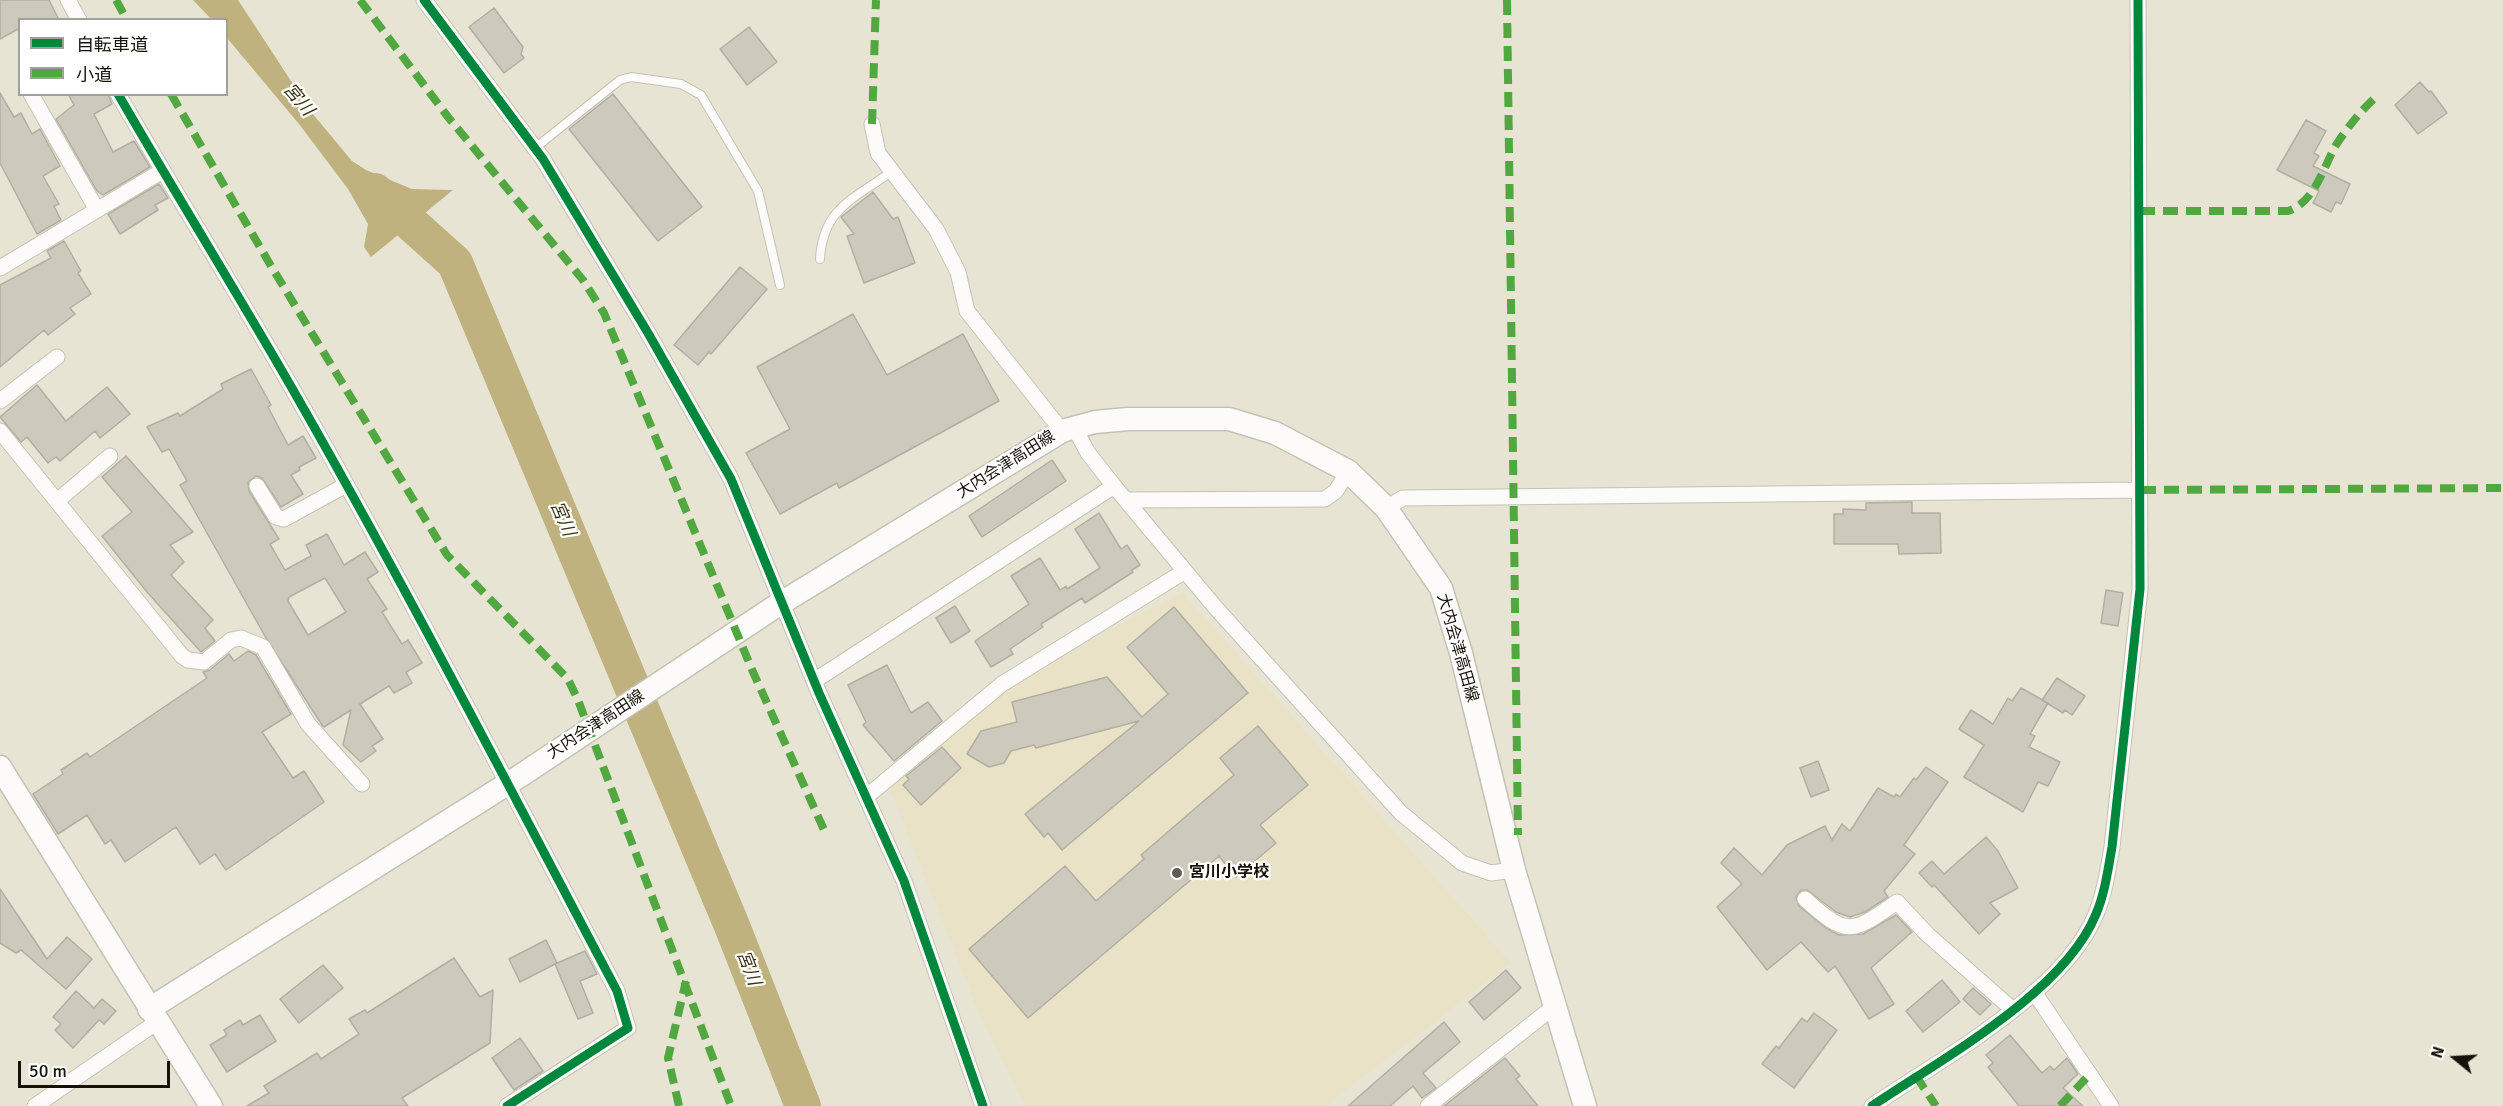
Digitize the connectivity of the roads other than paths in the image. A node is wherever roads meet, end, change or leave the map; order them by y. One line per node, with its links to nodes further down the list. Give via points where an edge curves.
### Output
1 (68, 0): 4 (street)
2 (424, 0): 8 (street)
3 (2138, 0): 24 (street)
4 (78, 18)
5 (32, 96): 11 (street)
6 (119, 96): 9 (street)
7 (872, 124): 10 (street, via 878,153)
8 (535, 148): 14 (lane, via 620,80 631,77 681,84 695,90 758,191); 29 (street, via 731,479)
9 (162, 171): 11 (street); 21 (street)
10 (891, 172): 12 (lane, via 831,216 821,240); 17 (street, via 936,229 958,272 967,311)
11 (97, 210): 13 (street)
12 (820, 260)
13 (0, 268)
14 (780, 285)
15 (57, 357): 16 (street)
16 (0, 401)
17 (1068, 429): 20 (main road, 大内会津高田線, via 1128,419 1229,419 1275,433); 23 (street); 29 (main road, 大内会津高田線)
18 (0, 431): 26 (street)
19 (110, 456): 26 (street)
20 (1348, 471): 25 (street, via 1336,491 1325,499); 27 (main road, 大内会津高田線)
21 (346, 485): 22 (street, via 284,519 276,518); 32 (street)
22 (257, 486)
23 (1114, 486): 25 (street); 30 (street)
24 (2141, 490): 27 (street, via 1403,498); 37 (street, via 2140,589 2105,885 2096,915 2065,964)
25 (1126, 500): 28 (street)
26 (57, 501): 33 (street, via 182,656 204,662 231,640 241,638 263,647 308,724)
27 (1386, 508): 35 (main road, 大内会津高田線, via 1441,588 1461,653)
28 (1185, 571): 34 (street, via 1002,684); 35 (street, via 1401,813 1462,863 1491,873)
29 (778, 606): 30 (street); 32 (main road, 大内会津高田線)
30 (814, 681): 34 (street)
31 (0, 767): 40 (main road)
32 (514, 779): 40 (main road, 大内会津高田線); 44 (street, via 617,991 628,1028)
33 (362, 784)
34 (866, 797): 45 (street, via 904,882)
35 (1514, 870): 38 (main road, 大内会津高田線)
36 (1805, 899): 39 (street, via 1830,921 1850,927 1863,925 1898,902 1927,934)
37 (2034, 992): 39 (street); 48 (street)
38 (1556, 1005): 41 (main road, 大内会津高田線); 46 (street)
39 (2012, 1009): 47 (street)
40 (153, 1016): 42 (street); 43 (main road)
41 (1584, 1105)
42 (35, 1106)
43 (211, 1106)
44 (507, 1106)
45 (983, 1106)
46 (1428, 1106)
47 (1872, 1106)
48 (2111, 1106)

